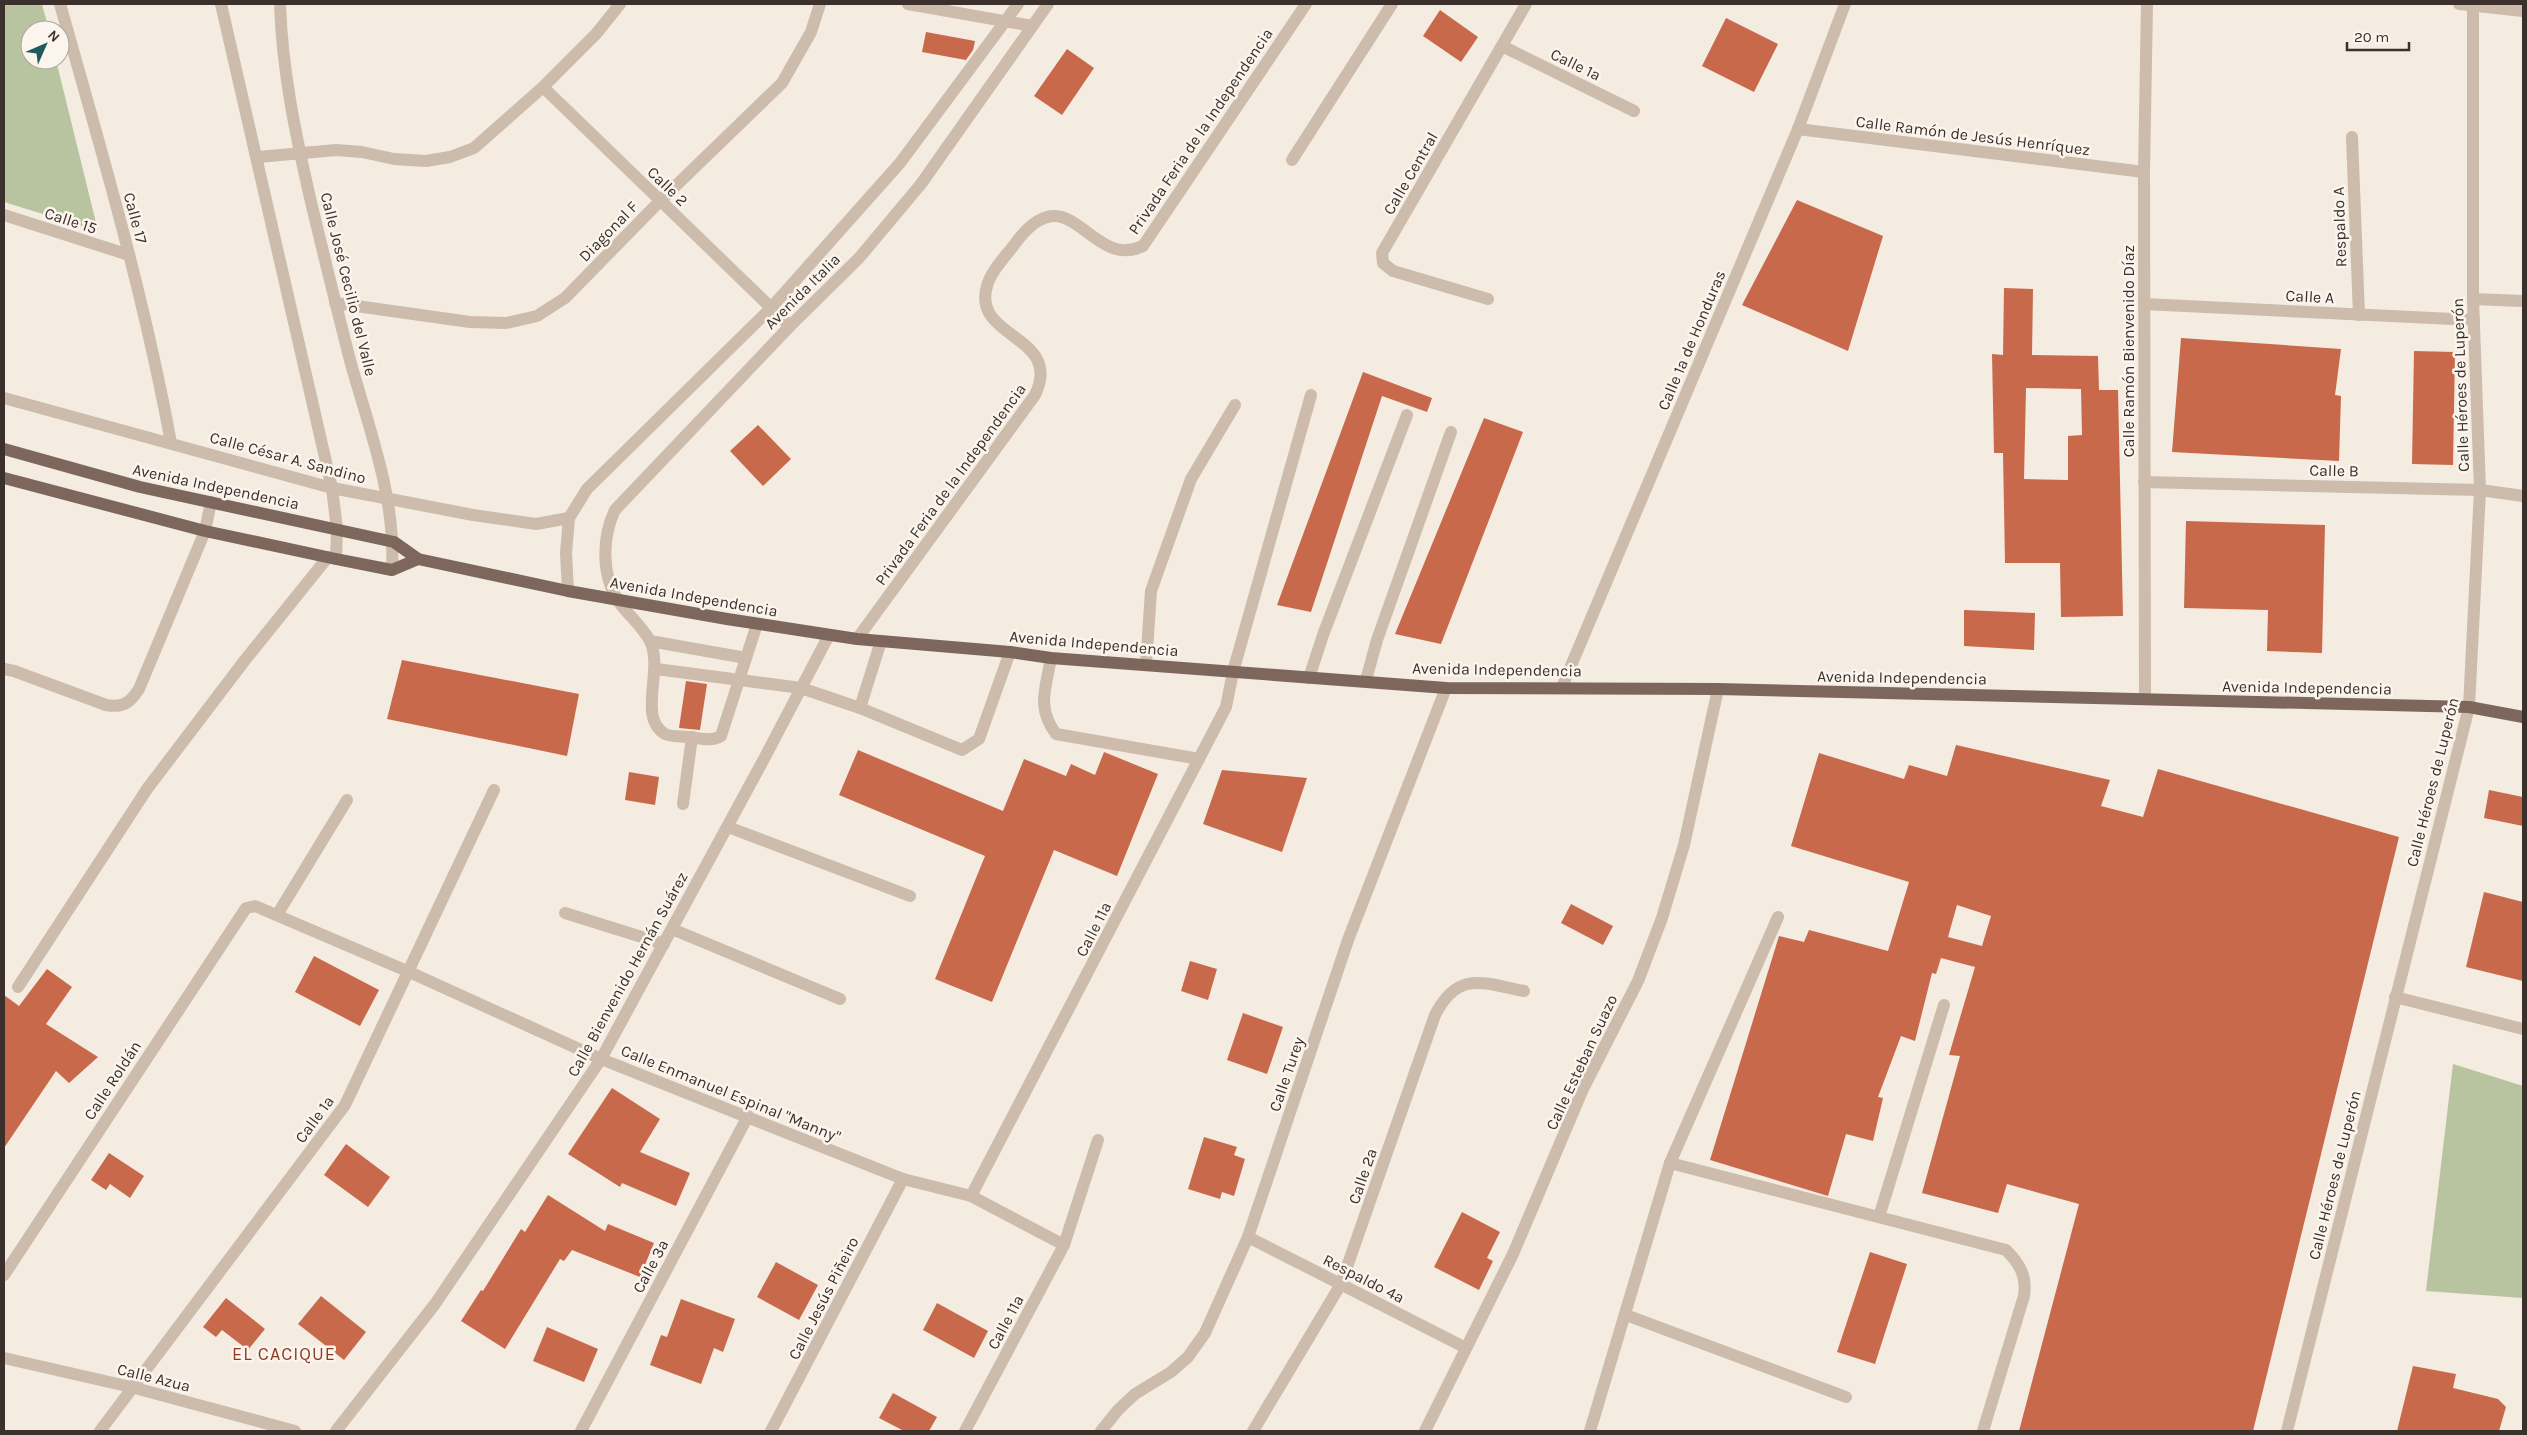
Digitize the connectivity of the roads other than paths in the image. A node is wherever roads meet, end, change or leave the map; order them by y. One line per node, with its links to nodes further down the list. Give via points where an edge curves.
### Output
1 (60, 4): 30 (street, Calle 17)
2 (221, 4): 25 (street)
3 (280, 4): 24 (street, Calle José Cecilio del Valle, via 281,41)
4 (620, 4): 20 (street, via 596,34)
5 (820, 4): 28 (street, Diagonal F, via 810,32 782,83)
6 (908, 4): 17 (street)
7 (1018, 4): 17 (street, Avenida Italia)
8 (1048, 4): 18 (street, Avenida Italia)
9 (1306, 4): 65 (street, Privada Feria de la Independencia, via 1143,246 1120,252 1065,218 1039,218 1027,227 994,273 987,285 985,300 990,314 1035,354 1042,369 1042,381)
10 (1392, 4): 26 (street)
11 (1526, 4): 19 (street, Calle Central)
12 (1845, 4): 22 (street, Calle 1a de Honduras)
13 (2147, 4): 27 (street, Calle Ramón Bienvenido Díaz)
14 (2459, 4): 15 (street)
15 (2473, 4): 16 (street); 32 (street, Calle Héroes de Luperón)
16 (2523, 11)
17 (1006, 21): 18 (street); 36 (street, Avenida Italia, via 900,163)
18 (1032, 26): 39 (street, Avenida Italia, via 921,184 859,258)
19 (1502, 46): 21 (street, Calle 1a); 31 (street, Calle Central, via 1382,253 1383,263 1393,271)
20 (543, 87): 24 (street, via 474,148 450,158 410,160 336,150); 28 (street, Calle 2)
21 (1634, 111)
22 (1798, 129): 27 (street, Calle Ramón de Jesús Henríquez); 78 (street, Calle 1a de Honduras)
23 (2352, 137): 37 (street, Respaldo A)
24 (300, 154): 25 (street); 34 (street, Calle José Cecilio del Valle)
25 (258, 157): 49 (street)
26 (1292, 160)
27 (2144, 172): 35 (street, Calle Ramón Bienvenido Díaz)
28 (660, 201): 34 (street, Diagonal F, via 565,298 538,316 506,323 470,322); 36 (street, Calle 2)
29 (4, 216): 30 (street, Calle 15)
30 (129, 255): 45 (street, Calle 17)
31 (1488, 299)
32 (2473, 300): 33 (street); 38 (street, Calle Héroes de Luperón)
33 (2523, 301)
34 (335, 303): 52 (street, Calle José Cecilio del Valle)
35 (2144, 304): 37 (street, Calle A); 48 (street, Calle Ramón Bienvenido Díaz)
36 (770, 309): 39 (street, Calle 2); 54 (street, Avenida Italia, via 587,489)
37 (2359, 315): 38 (street, Calle A)
38 (2474, 320): 50 (street, Calle Héroes de Luperón)
39 (790, 326): 62 (street, Avenida Italia, via 615,510 607,526 604,544 607,570)
40 (1311, 395): 74 (street, Calle 11a)
41 (4, 398): 45 (street, Calle César A. Sandino)
42 (1235, 405): 71 (street, via 1191,479 1151,591)
43 (1408, 415): 75 (street, via 1322,635)
44 (1451, 432): 77 (street, via 1377,640)
45 (172, 443): 49 (street, Calle César A. Sandino)
46 (4, 449): 53 (main road, Avenida Independencia, via 140,487)
47 (4, 478): 56 (main road)
48 (2144, 482): 50 (street, Calle B); 82 (street, Calle Ramón Bienvenido Díaz)
49 (332, 488): 52 (street, Calle César A. Sandino); 55 (street)
50 (2480, 490): 51 (street, Calle B); 83 (street, Calle Héroes de Luperón)
51 (2523, 496)
52 (389, 499): 54 (street, Calle César A. Sandino, via 536,524); 57 (street, Calle José Cecilio del Valle)
53 (211, 502): 55 (main road, Avenida Independencia); 56 (street)
54 (569, 518): 61 (street, Avenida Italia, via 566,553)
55 (337, 529): 57 (main road, Avenida Independencia); 58 (street)
56 (205, 531): 58 (main road); 72 (street, via 139,689 126,705 106,705)
57 (394, 542): 59 (main road, Avenida Independencia); 60 (street, Calle José Cecilio del Valle)
58 (332, 558): 60 (main road); 100 (street, via 245,660 147,789)
59 (418, 559): 60 (main road); 61 (main road, Avenida Independencia)
60 (392, 570)
61 (568, 591): 62 (main road, Avenida Independencia)
62 (617, 600): 63 (main road, Avenida Independencia); 66 (street)
63 (757, 624): 64 (main road, Avenida Independencia); 69 (street)
64 (828, 635): 65 (main road, Avenida Independencia); 79 (street, Calle Bienvenido Hernán Suárez)
65 (857, 639): 67 (main road, Avenida Independencia)
66 (650, 641): 69 (street); 73 (street)
67 (881, 641): 68 (main road, Avenida Independencia); 84 (street)
68 (1010, 652): 70 (main road, Avenida Independencia); 84 (street, via 979,739 962,750)
69 (746, 658): 76 (street)
70 (1052, 658): 71 (main road, Avenida Independencia); 87 (street, via 1043,708 1056,734)
71 (1146, 665): 74 (main road, Avenida Independencia)
72 (4, 669)
73 (656, 669): 76 (street); 86 (street, via 650,709 654,724 666,734)
74 (1233, 672): 75 (main road, Avenida Independencia); 87 (street, Calle 11a, via 1226,707)
75 (1309, 678): 77 (main road, Avenida Independencia)
76 (740, 680): 79 (street); 86 (street, via 721,736 713,740)
77 (1366, 680): 80 (main road, Avenida Independencia)
78 (1562, 687): 80 (main road, Avenida Independencia); 81 (main road, Avenida Independencia)
79 (801, 688): 84 (street); 91 (street, Calle Bienvenido Hernán Suárez)
80 (1446, 688): 113 (street, Calle Turey, via 1348,940)
81 (1718, 689): 82 (main road, Avenida Independencia); 118 (street, Calle Esteban Suazo, via 1684,845 1662,918 1641,972 1583,1089 1513,1254)
82 (2145, 699): 83 (main road, Avenida Independencia)
83 (2469, 707): 85 (main road, Avenida Independencia); 102 (street, Calle Héroes de Luperón)
84 (860, 708)
85 (2522, 715)
86 (692, 737): 90 (street)
87 (1199, 759): 111 (street, Calle 11a)
88 (494, 790): 99 (street, Calle 1a)
89 (347, 800): 95 (street)
90 (683, 804)
91 (728, 826): 92 (street); 97 (street, Calle Bienvenido Hernán Suárez)
92 (910, 896)
93 (250, 906): 95 (street, Calle Enmanuel Espinal "Manny"); 115 (street, Calle Roldán, via 240,916)
94 (565, 914): 98 (street)
95 (277, 915): 99 (street, Calle Enmanuel Espinal "Manny")
96 (1778, 917): 109 (street)
97 (672, 929): 98 (street, Calle Bienvenido Hernán Suárez); 103 (street)
98 (664, 944): 106 (street, Calle Bienvenido Hernán Suárez)
99 (407, 971): 106 (street, Calle Enmanuel Espinal "Manny"); 120 (street, Calle 1a, via 345,1105)
100 (18, 987)
101 (1524, 991): 116 (street, Calle 2a, via 1474,982 1462,984 1442,1001)
102 (2395, 997): 105 (street); 133 (street, Calle Héroes de Luperón)
103 (840, 999)
104 (1944, 1005): 112 (street)
105 (2523, 1029)
106 (601, 1059): 107 (street, Calle Enmanuel Espinal "Manny"); 124 (street, Calle Bienvenido Hernán Suárez, via 435,1304)
107 (748, 1116): 110 (street, Calle Enmanuel Espinal "Manny"); 125 (street, Calle 3a)
108 (1098, 1140): 114 (street, Calle 11a)
109 (1670, 1163): 112 (street); 117 (street)
110 (903, 1179): 111 (street, Calle Enmanuel Espinal "Manny"); 126 (street, Calle Jesús Piñeiro)
111 (971, 1196): 114 (street, Calle Enmanuel Espinal "Manny")
112 (1879, 1217): 132 (street, via 2006,1250 2019,1263 2026,1282 2024,1296)
113 (1248, 1238): 116 (street, Respaldo 4a); 128 (street, Calle Turey, via 1205,1332 1188,1357 1171,1372 1135,1394)
114 (1064, 1245): 127 (street, Calle 11a)
115 (4, 1275)
116 (1341, 1284): 118 (street, Respaldo 4a); 129 (street, Calle 2a)
117 (1626, 1315): 121 (street); 131 (street)
118 (1466, 1348): 130 (street, Calle Esteban Suazo)
119 (4, 1358): 120 (street, Calle Azua)
120 (131, 1388): 122 (street, Calle 1a); 123 (street, Calle Azua)
121 (1846, 1397)
122 (100, 1431)
123 (295, 1431)
124 (336, 1431)
125 (581, 1431)
126 (772, 1431)
127 (965, 1431)
128 (1101, 1431)
129 (1253, 1431)
130 (1425, 1431)
131 (1590, 1431)
132 (1983, 1431)
133 (2287, 1431)

